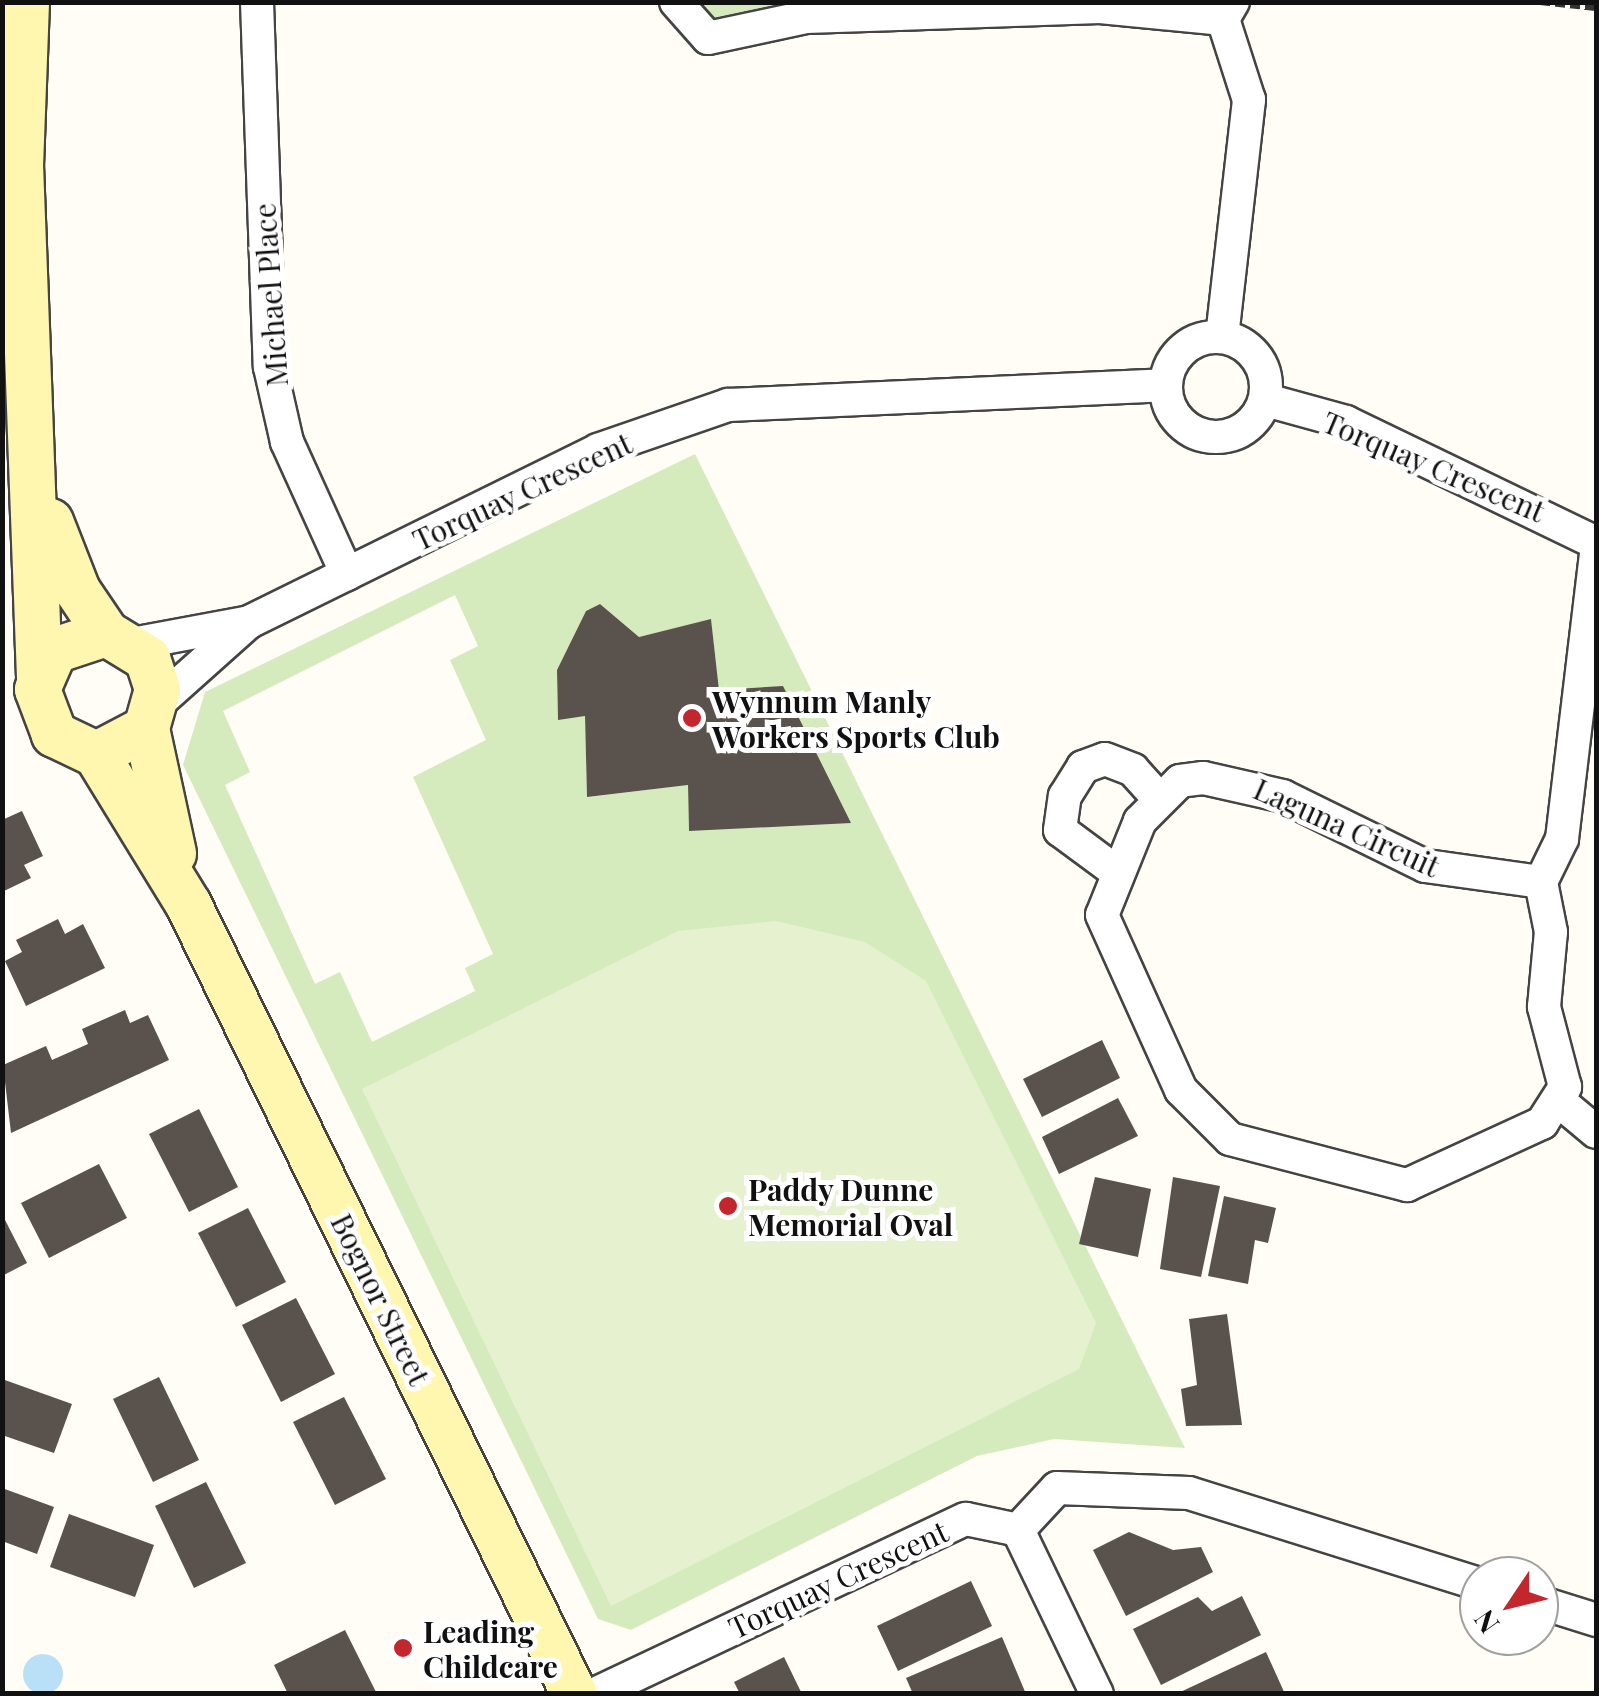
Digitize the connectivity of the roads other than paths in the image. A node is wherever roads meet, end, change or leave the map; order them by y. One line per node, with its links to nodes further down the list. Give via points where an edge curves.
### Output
1 (26, 2): 9 (street, Bognor Street, via 21,241)
2 (257, 2): 12 (street, Michael Place, via 270,367 287,442)
3 (676, 2): 4 (street, via 708,38 806,17)
4 (898, 8): 5 (street)
5 (1228, 11): 6 (street, via 1249,100)
6 (1222, 337): 7 (street, via 1174,362); 8 (street, via 1248,345 1267,370)
7 (1165, 384): 8 (street, via 1167,408 1187,432 1220,437 1246,426); 12 (street, Torquay Crescent, via 728,405 598,450)
8 (1266, 400): 10 (street, Torquay Crescent, via 1346,422)
9 (37, 486): 14 (street, Bognor Street, via 69,575); 15 (street, Bognor Street)
10 (1596, 543)
11 (1596, 554): 20 (street, via 1562,839)
12 (347, 574): 13 (street, Torquay Crescent)
13 (250, 622): 14 (street, Torquay Crescent); 16 (street, Torquay Crescent)
14 (119, 639): 15 (street, via 71,638); 16 (street, Bognor Street, via 152,669)
15 (39, 678): 17 (street, Bognor Street, via 40,709 54,734)
16 (152, 716): 17 (street); 21 (street, Bognor Street)
17 (96, 754): 21 (street, Bognor Street)
18 (1158, 798): 19 (street); 19 (street, via 1133,770 1105,759 1082,767 1065,796 1060,830); 20 (street, Laguna Circuit, via 1180,782 1245,782 1425,866)
19 (1114, 870): 22 (street, via 1104,932 1181,1090 1230,1139 1407,1186 1525,1135)
20 (1541, 882): 22 (street, via 1551,932 1544,1007 1564,1076)
21 (188, 904): 28 (street, Bognor Street)
22 (1559, 1102): 23 (street)
23 (1596, 1132)
24 (1018, 1530): 25 (street, via 1057,1488 1122,1484 1189,1493); 29 (street, Torquay Crescent, via 966,1519); 30 (street)
25 (1459, 1578)
26 (1559, 1608): 27 (street)
27 (1596, 1620)
28 (574, 1694)
29 (595, 1694)
30 (1097, 1694)

